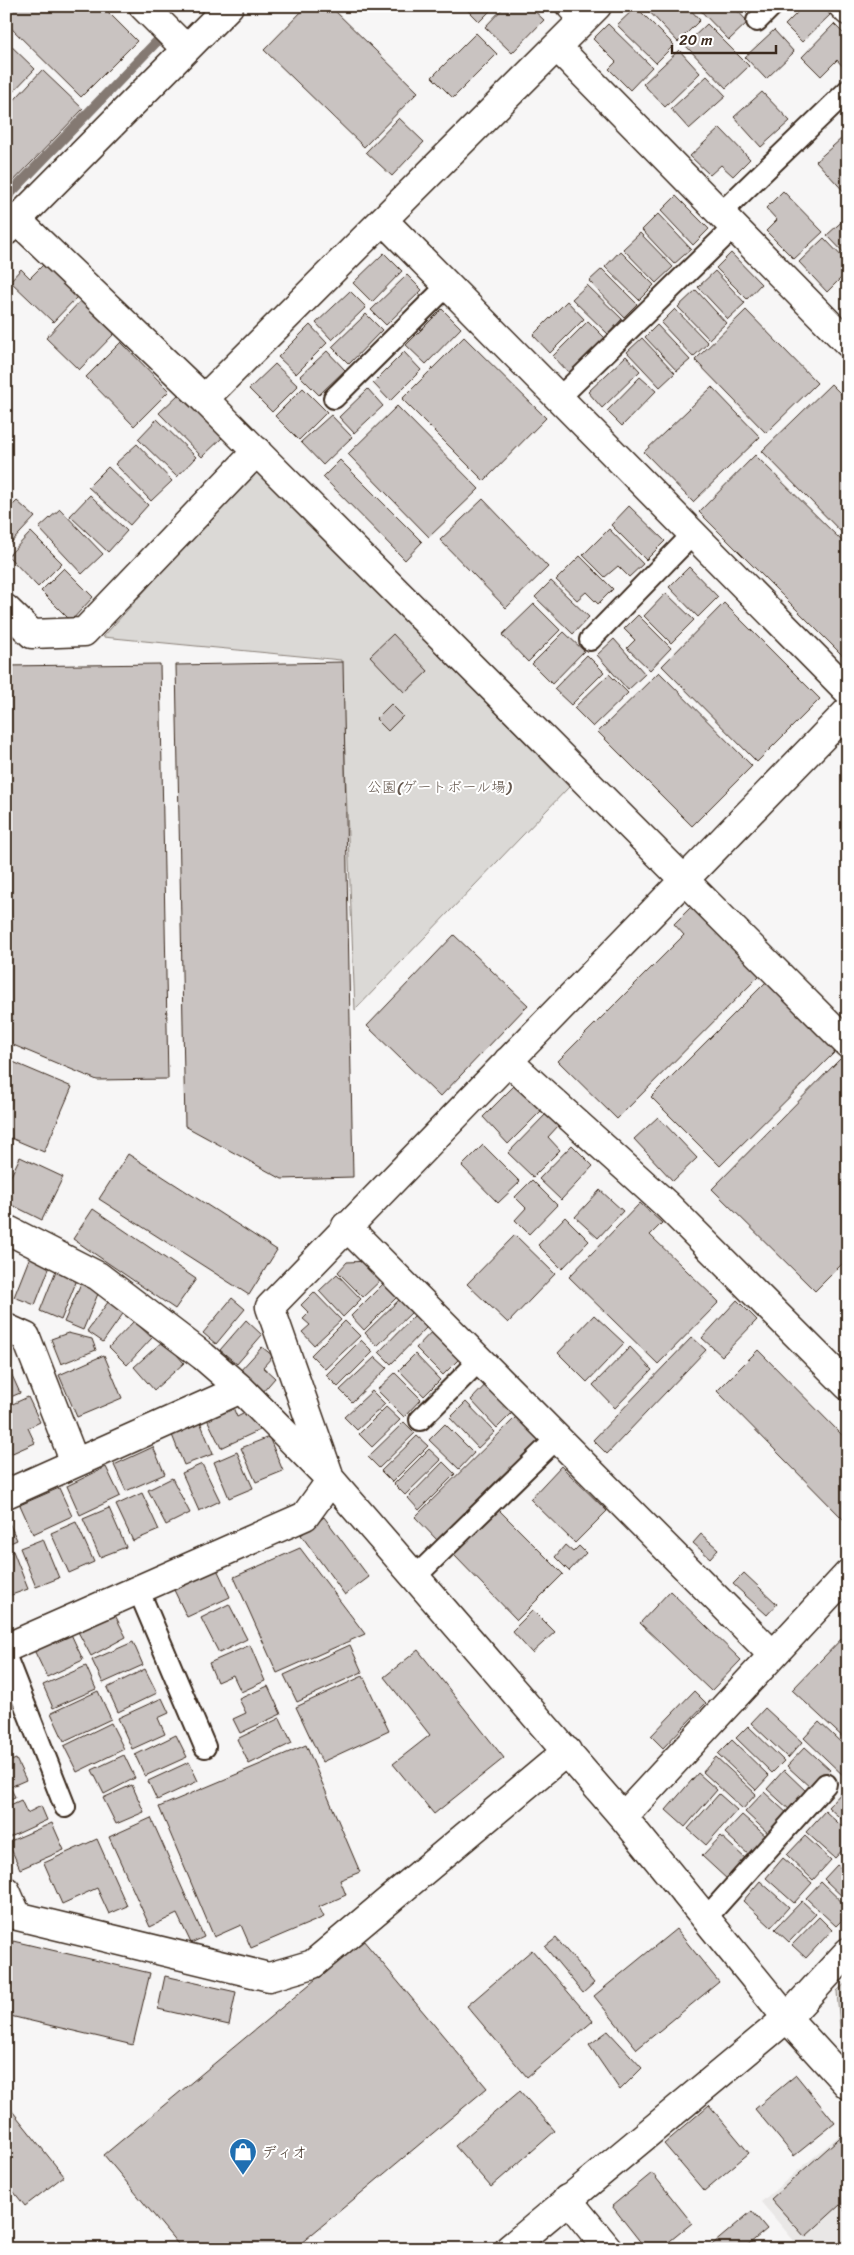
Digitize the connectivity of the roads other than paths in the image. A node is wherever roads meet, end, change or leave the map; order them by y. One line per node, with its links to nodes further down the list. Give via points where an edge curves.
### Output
1 (143, 6): 9 (street)
2 (228, 6): 9 (street)
3 (772, 6): 7 (lane)
4 (843, 6): 5 (street)
5 (848, 11)
6 (581, 12): 8 (street)
7 (757, 21)
8 (557, 47): 11 (street); 12 (street)
9 (186, 49): 13 (street)
10 (848, 90): 12 (lane)
11 (383, 220): 14 (street); 16 (street)
12 (727, 220): 15 (street); 18 (lane)
13 (11, 226): 16 (street)
14 (447, 286): 17 (lane); 18 (street)
15 (844, 331)
16 (204, 398): 19 (street)
17 (334, 398)
18 (559, 398): 20 (street)
19 (257, 451): 21 (street, via 84,632 32,634); 25 (street)
20 (693, 534): 22 (lane); 23 (street)
21 (6, 608)
22 (590, 640)
23 (848, 691)
24 (848, 711): 25 (street)
25 (685, 879): 26 (street); 27 (street)
26 (848, 1044)
27 (508, 1061): 28 (street); 32 (street, via 667,1205)
28 (346, 1226): 31 (street); 37 (street, via 270,1306)
29 (6, 1229): 33 (street, via 98,1276)
30 (6, 1328): 36 (street, via 26,1337)
31 (480, 1360): 34 (lane); 35 (street)
32 (848, 1386)
33 (241, 1389): 36 (street); 37 (street)
34 (420, 1420)
35 (557, 1438): 40 (lane); 43 (street)
36 (75, 1463): 38 (street)
37 (331, 1480): 40 (street); 41 (street, via 305,1516)
38 (6, 1494)
39 (848, 1574): 43 (street)
40 (415, 1577): 46 (street)
41 (138, 1589): 42 (street); 45 (lane)
42 (6, 1648)
43 (772, 1654): 49 (street)
44 (6, 1657): 48 (lane)
45 (205, 1748)
46 (567, 1751): 49 (street); 50 (street, via 313,1964 268,1977 17,1916)
47 (826, 1784): 51 (lane)
48 (65, 1806)
49 (623, 1817): 51 (street)
50 (6, 1891)
51 (706, 1918): 53 (street)
52 (848, 1952): 53 (street)
53 (787, 2018): 54 (street); 55 (street)
54 (848, 2085)
55 (567, 2199): 56 (street); 57 (street)
56 (509, 2249)
57 (608, 2249)

